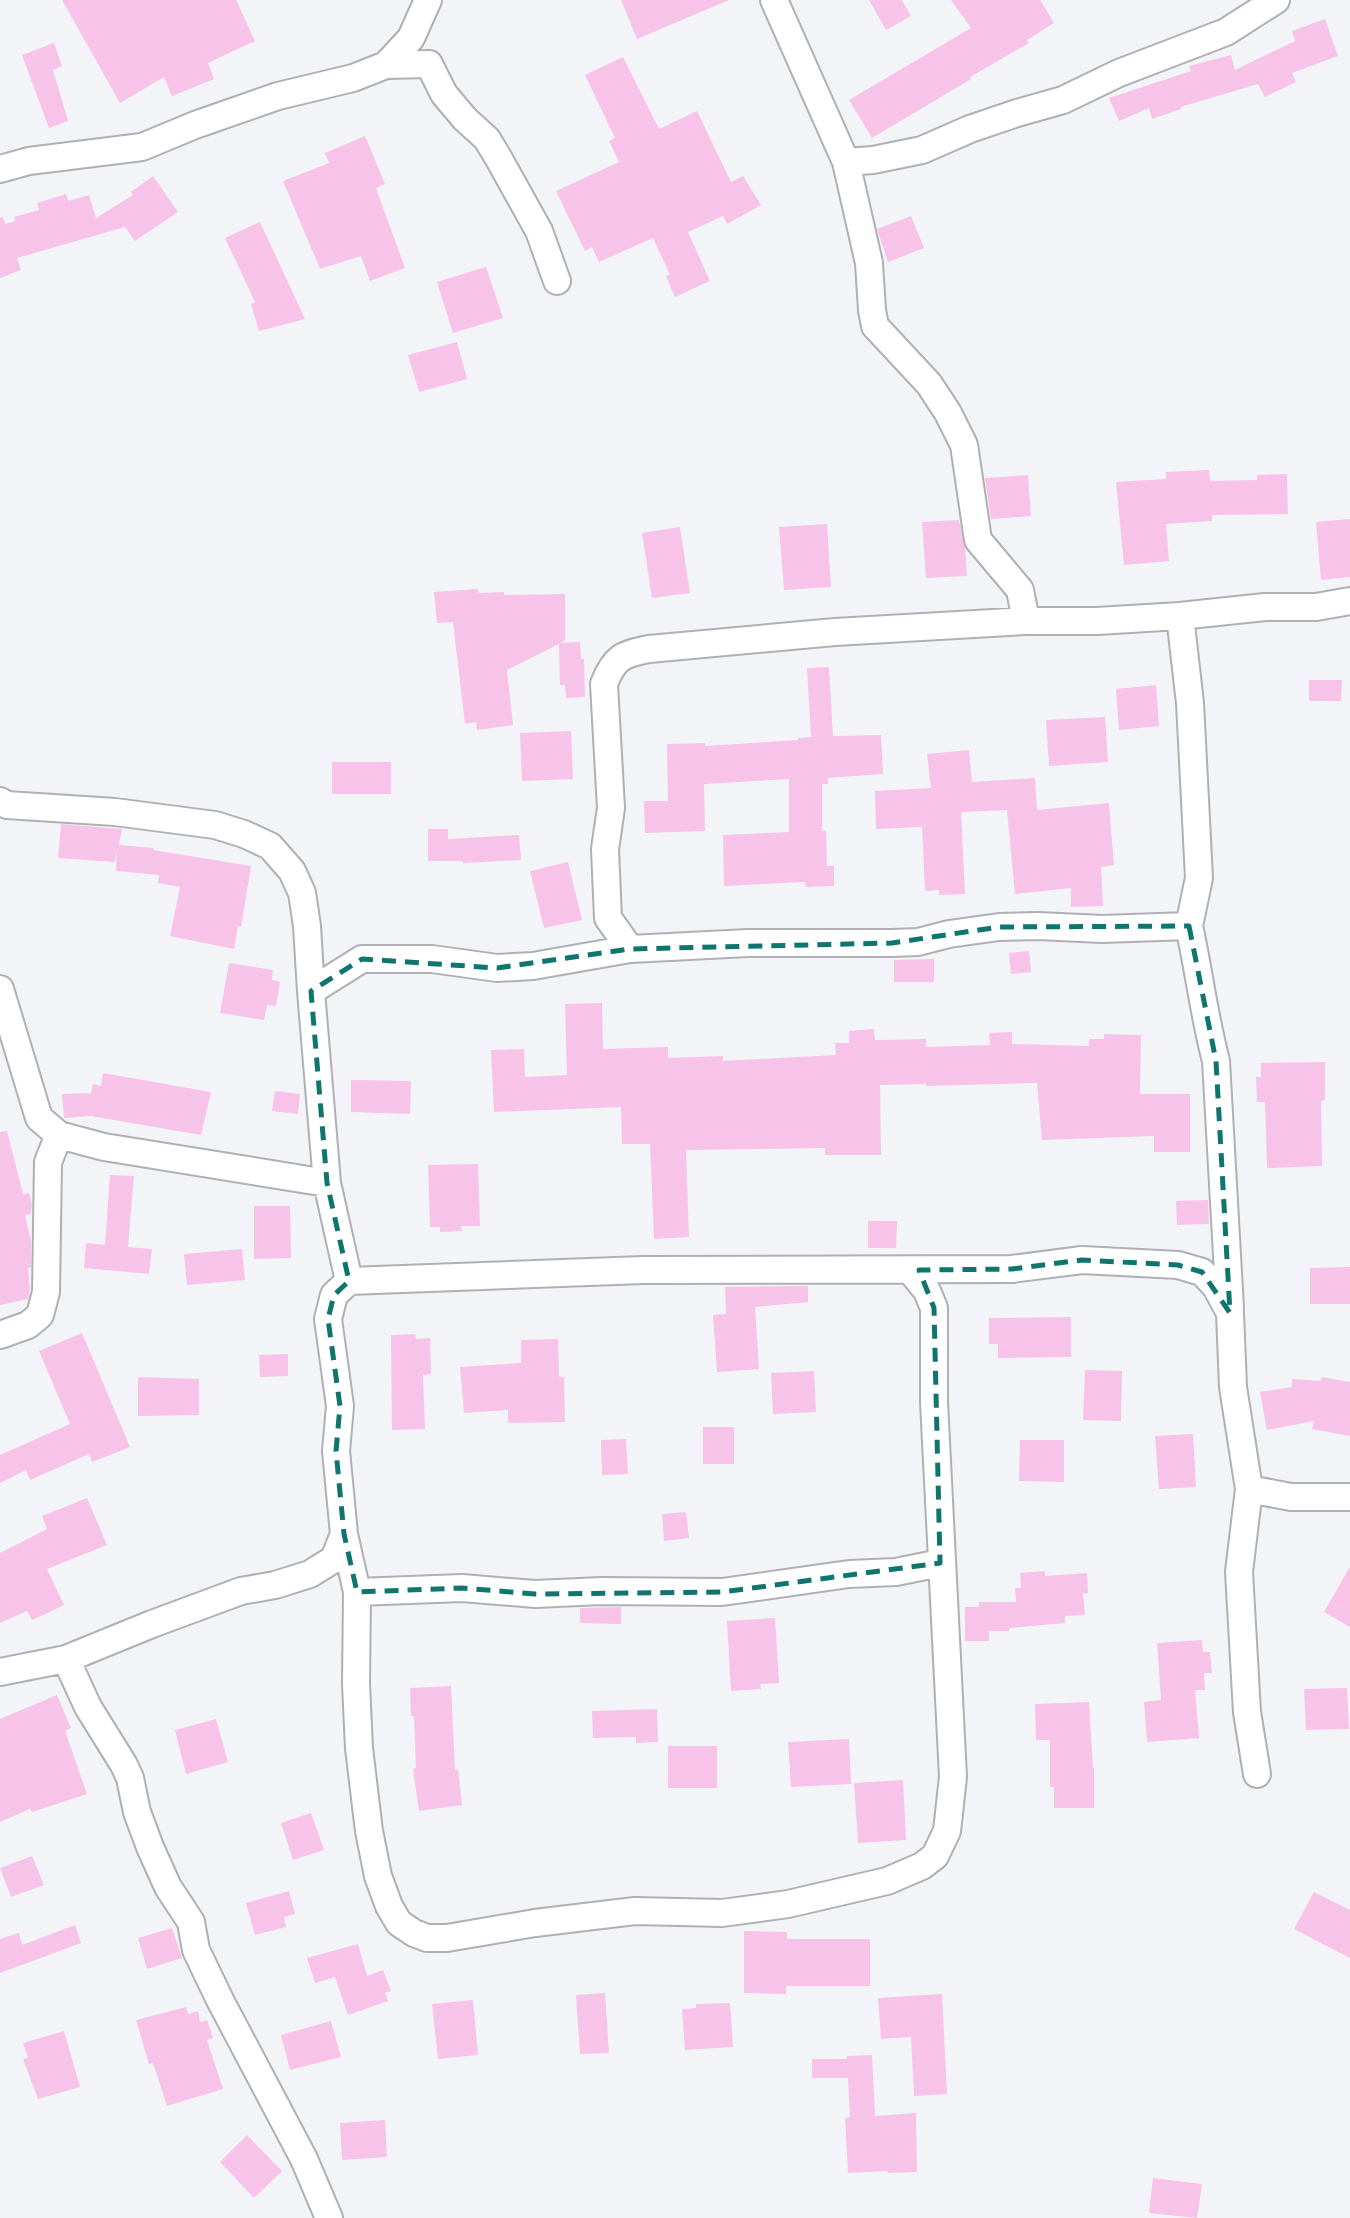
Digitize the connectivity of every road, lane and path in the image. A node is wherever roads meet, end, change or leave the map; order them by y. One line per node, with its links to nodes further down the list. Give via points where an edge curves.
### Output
1 (428, 0): 4 (street, via 411,38)
2 (774, 0): 5 (street)
3 (1276, 0): 5 (street, via 1226,32 1063,100 970,129 922,150)
4 (386, 65): 6 (street, via 278,96 142,147); 7 (street, via 429,64 444,93 487,139 499,159 539,231)
5 (846, 162): 10 (street, via 869,263 875,326 929,384 948,413 964,445 978,540 1020,590)
6 (0, 169)
7 (558, 281)
8 (1350, 601): 9 (street)
9 (1180, 616): 10 (street); 12 (street, via 1190,704 1199,878)
10 (1026, 621): 13 (street, via 731,641 622,656 604,684 611,808 605,849 608,918)
11 (0, 801): 15 (street, via 215,825 270,846 292,871 302,893)
12 (1189, 926): 13 (street, via 999,927 918,942); 21 (street, via 1216,1061)
13 (630, 949): 15 (street, via 497,968 432,959 362,959)
14 (0, 989): 16 (street)
15 (311, 990): 18 (street)
16 (5, 1021): 17 (street, via 39,1118)
17 (59, 1135): 18 (street, via 104,1147); 22 (street, via 48,1161 46,1292 40,1315)
18 (327, 1183): 20 (street)
19 (910, 1270): 20 (street, via 643,1270); 21 (street, via 1013,1269 1082,1260 1178,1265 1202,1272); 26 (street, via 934,1308)
20 (349, 1281): 25 (street, via 334,1295 328,1320 340,1406 335,1451)
21 (1230, 1313): 23 (street, via 1233,1387)
22 (0, 1335)
23 (1249, 1489): 24 (street, via 1291,1497); 30 (street, via 1239,1572 1247,1712)
24 (1350, 1497)
25 (344, 1534): 27 (street); 28 (street, via 334,1559 310,1574 241,1591)
26 (940, 1563): 27 (street, via 722,1592 535,1594 450,1588); 27 (street, via 953,1777 947,1830 935,1856 922,1866 887,1881 788,1904 702,1914 635,1911 447,1938 427,1938 399,1923 378,1876 359,1748)
27 (357, 1592)
28 (66, 1660): 29 (street); 31 (street, via 124,1765 150,1847 191,1922 196,1950)
29 (0, 1672)
30 (1257, 1773)
31 (330, 2218)

